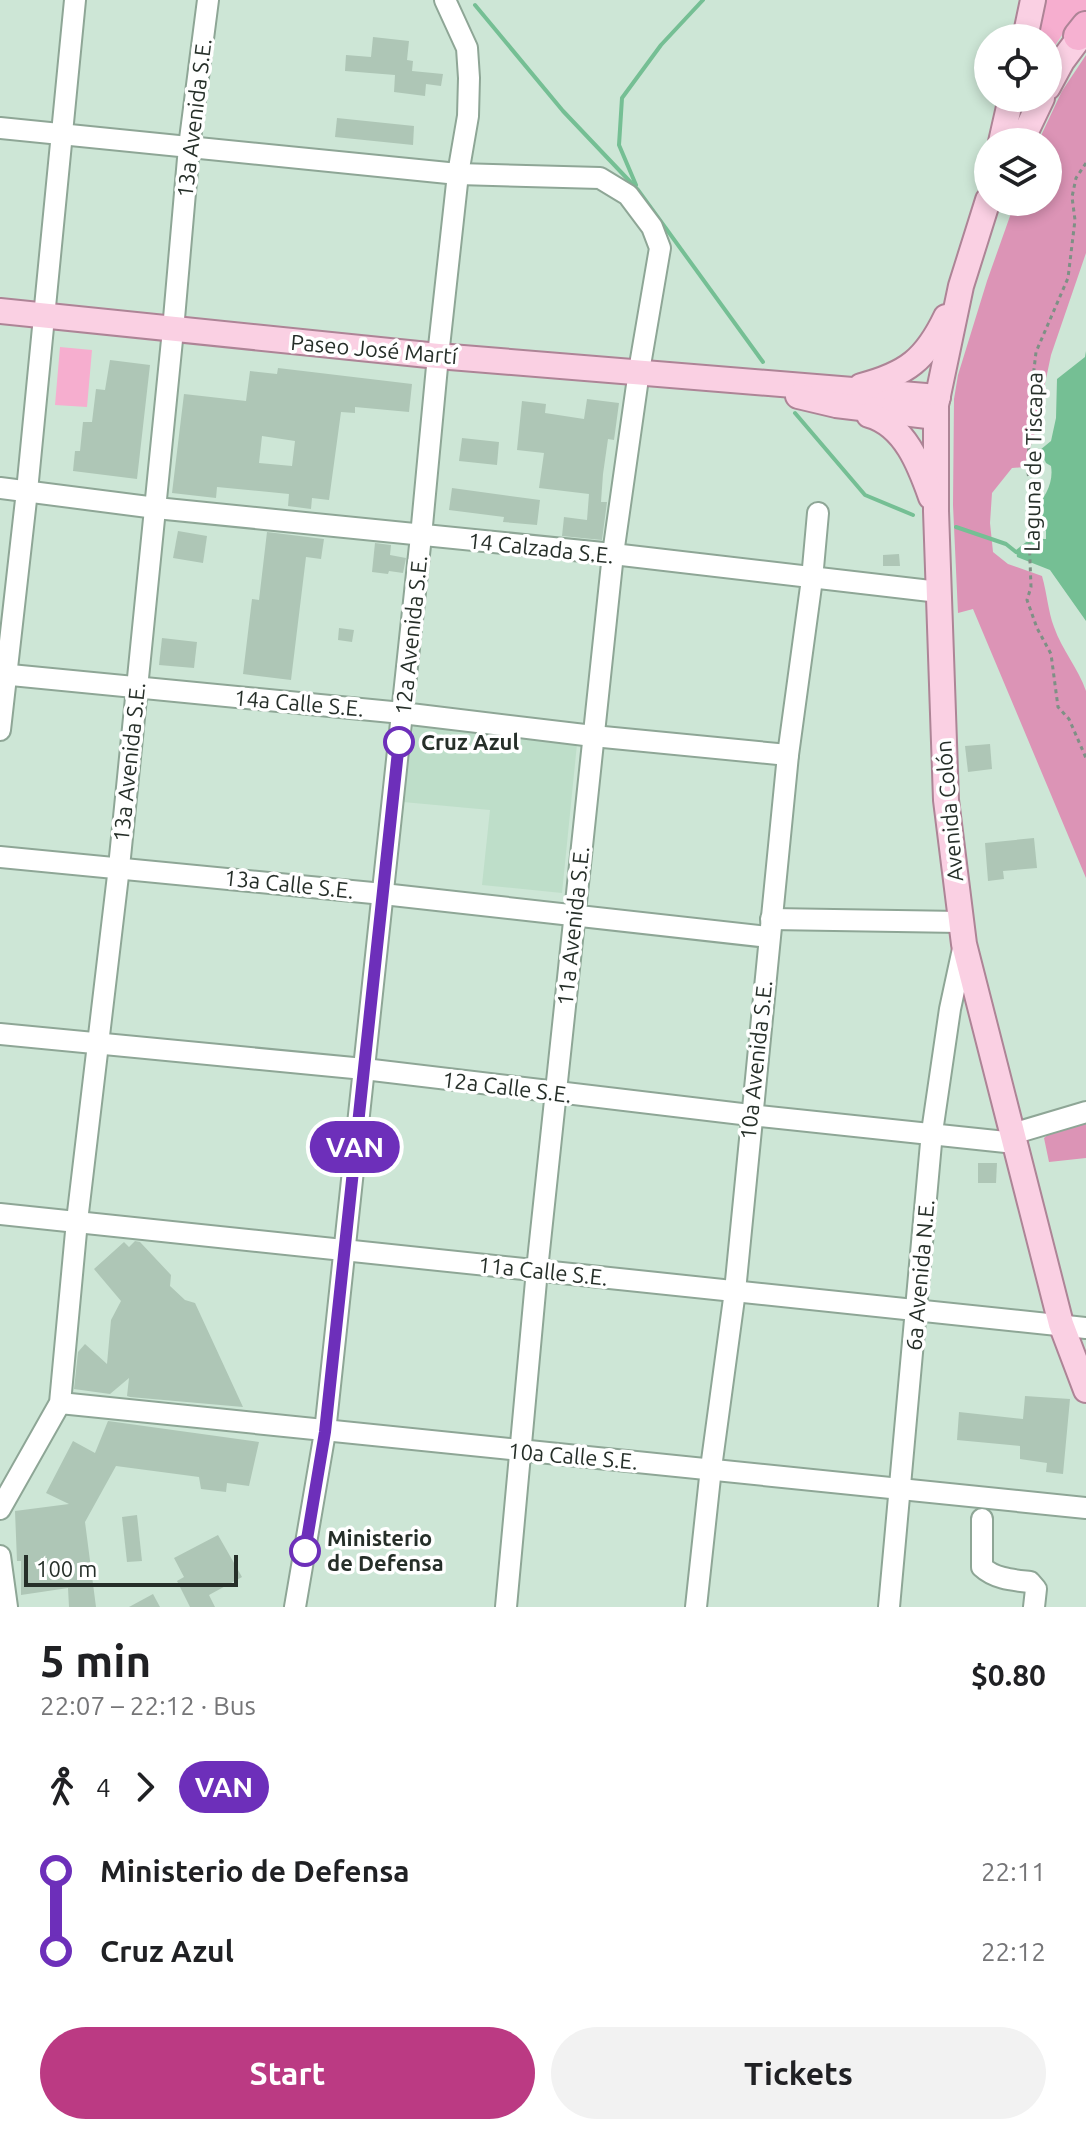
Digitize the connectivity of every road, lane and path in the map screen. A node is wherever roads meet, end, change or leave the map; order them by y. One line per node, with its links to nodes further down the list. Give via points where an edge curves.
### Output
1 (75, 0): 9 (street)
2 (208, 0): 10 (street, 13a Avenida S.E.)
3 (445, 0): 12 (street, 12a Avenida S.E., via 467,48 468,116)
4 (1033, 0): 5 (main road)
5 (1028, 24)
6 (1083, 30): 7 (main road)
7 (1062, 64)
8 (0, 128): 9 (street)
9 (63, 134): 10 (street); 16 (street)
10 (189, 147): 12 (street); 17 (street, 13a Avenida S.E.)
11 (1086, 163): 37 (path, Laguna de Tiscapa, via 1072,197 1075,220 1068,278 1036,352 1028,473 1028,607 1051,654 1058,707)
12 (458, 174): 18 (street, 12a Avenida S.E.); 19 (street, 11a Avenida S.E., via 600,178 628,195 652,227 660,248)
13 (985, 216): 14 (main road, Avenida Colón)
14 (961, 286): 20 (main road, via 928,350 899,372); 21 (main road, Avenida Colón)
15 (0, 311): 16 (main road, Paseo José Martí)
16 (44, 316): 17 (main road, Paseo José Martí); 23 (street)
17 (173, 330): 18 (main road, Paseo José Martí); 24 (street, 13a Avenida S.E.)
18 (438, 356): 19 (main road, Paseo José Martí); 27 (street, 12a Avenida S.E.)
19 (639, 371): 20 (main road, Paseo José Martí); 28 (street, 11a Avenida S.E.)
20 (844, 397): 21 (main road, Paseo José Martí); 25 (main road, via 896,431 922,473)
21 (937, 407): 25 (main road, Avenida Colón)
22 (0, 488): 23 (street, 14 Calzada S.E.)
23 (27, 491): 24 (street, 14 Calzada S.E.); 31 (street)
24 (156, 508): 27 (street, 14 Calzada S.E.); 32 (street, 13a Avenida S.E.)
25 (936, 511): 30 (main road, Avenida Colón)
26 (818, 513): 29 (street, 10a Avenida S.E.)
27 (421, 536): 28 (street, 14 Calzada S.E.); 33 (street, 12a Avenida S.E.)
28 (613, 554): 29 (street, 14 Calzada S.E.); 35 (street, 11a Avenida S.E.)
29 (812, 579): 30 (street, 14 Calzada S.E.); 36 (street, 10a Avenida S.E.)
30 (939, 592): 43 (main road, Avenida Colón, via 946,800)
31 (3, 674): 32 (street, 14a Calle S.E.); 34 (street)
32 (137, 688): 33 (street, 14a Calle S.E.); 39 (street, 13a Avenida S.E.)
33 (402, 713): 35 (street, 14a Calle S.E.); 40 (street, 12a Avenida S.E.)
34 (0, 730)
35 (593, 736): 36 (street, 14a Calle S.E.); 41 (street, 11a Avenida S.E.)
36 (788, 755): 42 (street, 10a Avenida S.E.)
37 (1086, 758)
38 (0, 857): 39 (street, 13a Calle S.E.)
39 (119, 867): 40 (street, 13a Calle S.E.); 45 (street, 13a Avenida S.E.)
40 (383, 894): 41 (street, 13a Calle S.E.); 46 (street, 12a Avenida S.E.)
41 (575, 915): 42 (street, 13a Calle S.E.); 47 (street, 11a Avenida S.E.)
42 (770, 928): 43 (street, 13a Calle S.E.); 49 (street, 10a Avenida S.E.)
43 (962, 933): 50 (street, 6a Avenida N.E.); 51 (main road, Avenida Colón)
44 (0, 1034): 45 (street, 12a Calle S.E.)
45 (98, 1044): 46 (street, 12a Calle S.E.); 53 (street, 13a Avenida S.E.)
46 (364, 1069): 47 (street, 12a Calle S.E.); 54 (street, 12a Avenida S.E.)
47 (555, 1093): 49 (street, 12a Calle S.E.); 55 (street, 11a Avenida S.E.)
48 (1086, 1112): 51 (street)
49 (750, 1115): 50 (street, 12a Calle S.E.); 56 (street, 10a Avenida S.E.)
50 (932, 1132): 51 (street, 12a Calle S.E.); 57 (street, 6a Avenida N.E.)
51 (1014, 1138): 58 (main road, Avenida Colón)
52 (0, 1214): 53 (street, 11a Calle S.E.)
53 (77, 1221): 54 (street, 11a Calle S.E.); 61 (street, 13a Avenida S.E.)
54 (343, 1252): 55 (street, 11a Calle S.E.); 62 (street, 12a Avenida S.E.)
55 (537, 1270): 56 (street, 11a Calle S.E.); 63 (street, 11a Avenida S.E.)
56 (735, 1291): 57 (street, 11a Calle S.E.); 64 (street, 10a Avenida S.E.)
57 (918, 1309): 58 (street, 11a Calle S.E.); 65 (street, 6a Avenida N.E.)
58 (1061, 1324): 59 (street, 11a Calle S.E.); 60 (main road, Avenida Colón)
59 (1086, 1328)
60 (1086, 1390)
61 (60, 1403): 62 (street, 10a Calle S.E.); 67 (street, 13a Avenida S.E.)
62 (325, 1432): 63 (street, 10a Calle S.E.); 71 (street, 12a Avenida S.E.)
63 (521, 1451): 64 (street, 10a Calle S.E.); 72 (street, 11a Avenida S.E.)
64 (711, 1468): 65 (street, 10a Calle S.E.); 73 (street, 10a Avenida S.E.)
65 (899, 1488): 66 (street, 10a Calle S.E.); 74 (street, 6a Avenida N.E.)
66 (1086, 1508)
67 (0, 1509)
68 (982, 1519): 75 (street, via 982,1567 989,1574 1030,1582 1036,1589)
69 (0, 1556): 70 (street)
70 (7, 1607)
71 (295, 1607)
72 (506, 1607)
73 (696, 1607)
74 (889, 1607)
75 (1034, 1607)

